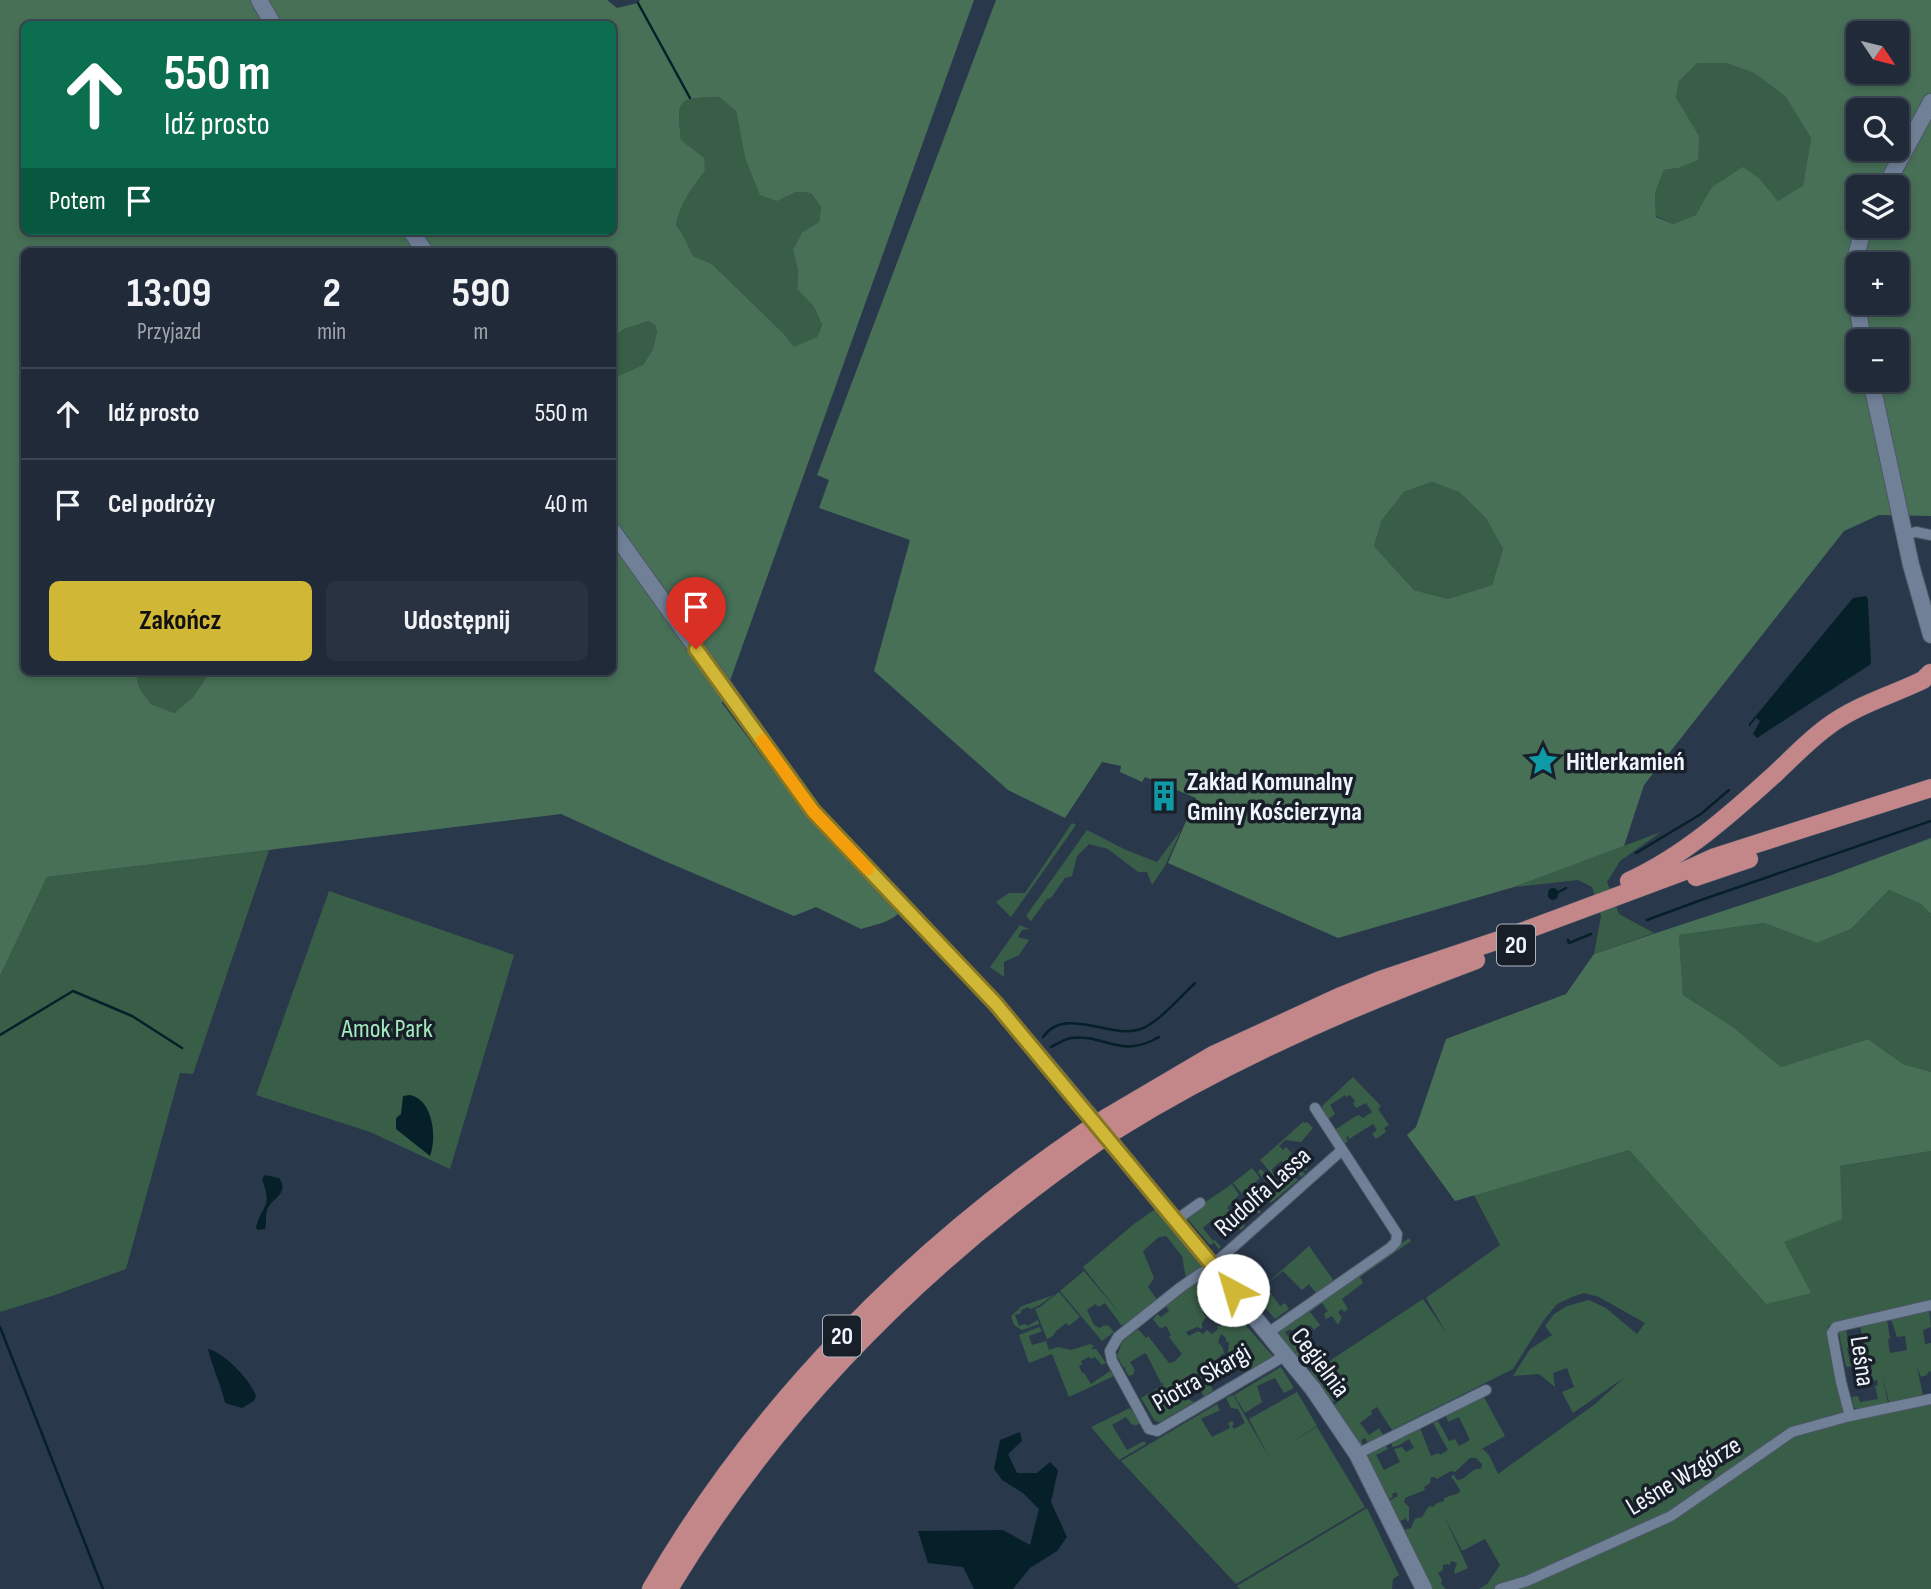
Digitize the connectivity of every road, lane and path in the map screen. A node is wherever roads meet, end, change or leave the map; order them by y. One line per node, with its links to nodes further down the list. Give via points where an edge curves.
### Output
1 (259, 0): 2 (street)
2 (272, 21)
3 (1931, 102): 4 (street)
4 (1891, 175)
5 (1861, 238): 6 (street, via 1853,279)
6 (1861, 329)
7 (1874, 392): 8 (street)
8 (1904, 535): 9 (street); 11 (street)
9 (1931, 535)
10 (616, 536): 22 (street, Cegielnia, via 813,811 996,1004)
11 (1928, 612): 12 (street)
12 (1931, 635)
13 (1931, 673): 16 (main road, via 1836,720 1695,841 1652,869 1599,893)
14 (1931, 788): 16 (main road, 20, via 1715,857)
15 (1931, 796): 18 (main road, 20, via 1682,882 1377,998)
16 (1578, 910): 18 (main road, 20, via 1380,980 1299,1014 1213,1055)
17 (1315, 1108): 20 (street, Rudolfa Lassa)
18 (1111, 1124): 19 (main road, 20, bridge)
19 (1091, 1137): 31 (main road, 20, via 1028,1171 923,1258 852,1325 743,1452); 32 (main road, 20, via 863,1337 756,1462)
20 (1342, 1150): 23 (street, Rudolfa Lassa); 25 (street, Rudolfa Lassa, via 1397,1234 1396,1242)
21 (1200, 1203): 22 (street, Rudolfa Lassa)
22 (1176, 1220): 23 (street, Cegielnia)
23 (1213, 1265): 25 (street, Cegielnia); 26 (street, Piotra Skargi, via 1118,1337 1110,1351 1149,1429 1157,1431)
24 (1931, 1305): 29 (street, Leśna, via 1836,1328 1832,1333)
25 (1268, 1333): 26 (street, Cegielnia)
26 (1286, 1355): 30 (street, Cegielnia)
27 (1486, 1390): 30 (street)
28 (1931, 1399): 29 (street, Leśna)
29 (1850, 1416): 34 (street, Leśne Wzgórze, via 1792,1432 1671,1516)
30 (1357, 1454): 33 (street, Cegielnia)
31 (651, 1589)
32 (669, 1589)
33 (1424, 1589)
34 (1500, 1589)

